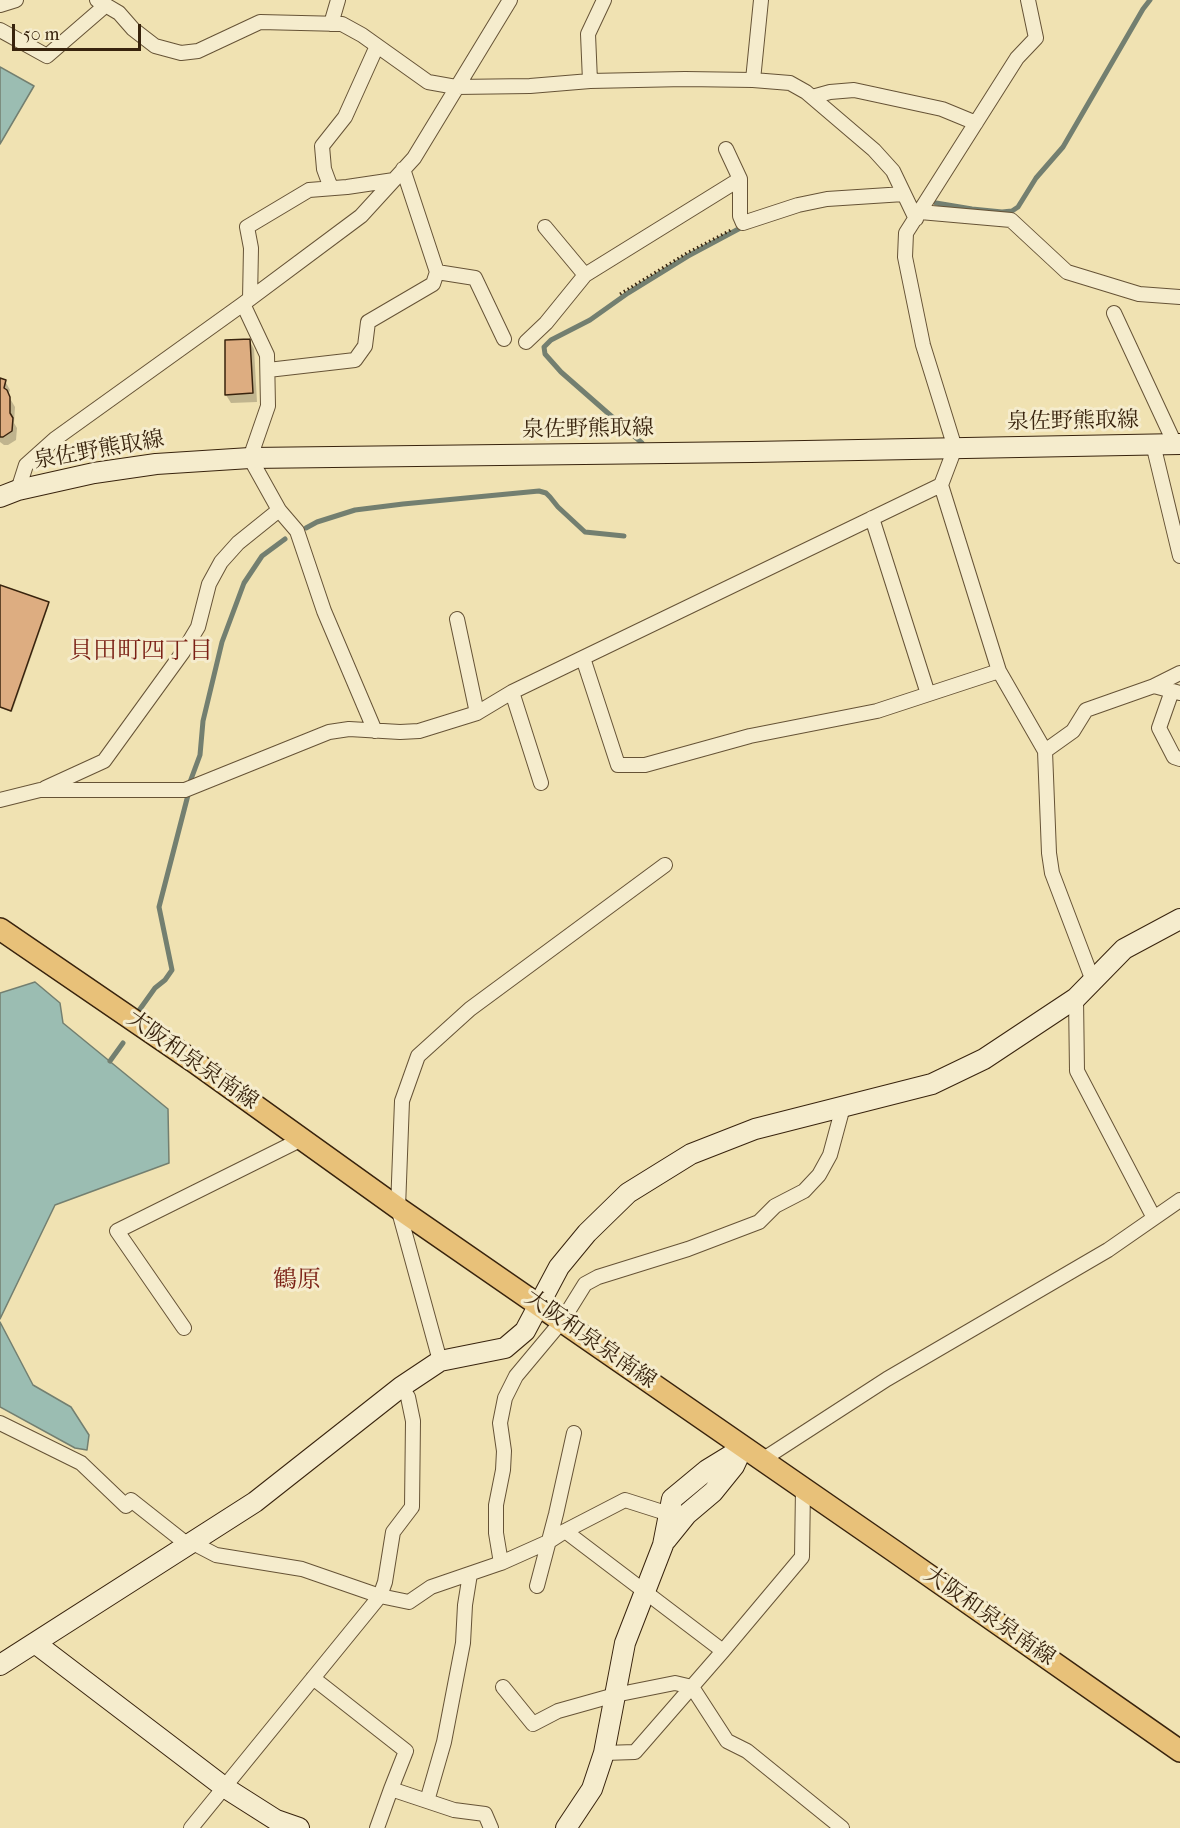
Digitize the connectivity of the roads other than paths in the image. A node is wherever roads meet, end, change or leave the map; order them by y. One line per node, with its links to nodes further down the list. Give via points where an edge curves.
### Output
1 (16, 0): 8 (street)
2 (338, 0): 9 (street)
3 (510, 0): 14 (street)
4 (604, 0): 13 (street, via 588,34)
5 (761, 0): 12 (street)
6 (1028, 0): 16 (street, via 1036,38 1017,58)
7 (101, 2): 9 (street, via 155,46 181,53 198,51 260,22); 10 (street, via 48,56)
8 (0, 5)
9 (331, 24): 11 (street, via 342,24)
10 (0, 30)
11 (377, 46): 14 (street, via 428,82); 20 (street, via 345,117 322,146)
12 (753, 80): 13 (street); 15 (street, via 790,83)
13 (591, 81): 14 (street)
14 (456, 87): 18 (street, via 414,158)
15 (812, 97): 16 (street, via 854,90 942,109); 21 (street, via 874,150 893,171)
16 (976, 123): 22 (street)
17 (726, 149): 19 (street)
18 (399, 175): 20 (street); 24 (street); 27 (street, via 361,216)
19 (740, 179): 21 (street, via 743,223 827,199); 25 (street)
20 (331, 188): 27 (street, via 309,190 247,228 251,248)
21 (904, 194): 22 (street)
22 (918, 215): 26 (street, via 1011,220 1067,272 1139,294); 34 (street, via 906,233 905,257 923,345)
23 (545, 227): 25 (street)
24 (437, 272): 29 (street, via 475,278); 31 (street, via 433,284 368,322 365,346 355,360)
25 (585, 275): 30 (street)
26 (1180, 297)
27 (246, 301): 31 (street, via 267,355); 37 (street, via 55,439 26,465)
28 (1114, 314): 33 (street)
29 (504, 339)
30 (526, 342)
31 (268, 370): 35 (street, via 268,406)
32 (1153, 444): 33 (street, 泉佐野熊取線); 34 (street, 泉佐野熊取線); 40 (street)
33 (1178, 444)
34 (955, 448): 35 (street, 泉佐野熊取線); 36 (street)
35 (250, 458): 37 (street, 泉佐野熊取線, via 156,464 94,473); 38 (street)
36 (941, 485): 39 (street); 43 (street)
37 (9, 494)
38 (279, 510): 50 (street, via 297,531 324,611); 54 (street, via 221,562 209,584 198,627 104,761)
39 (872, 518): 42 (street); 48 (street)
40 (1180, 556)
41 (457, 619): 49 (street)
42 (583, 658): 46 (street); 48 (street, via 618,765 645,765 750,736 877,711)
43 (999, 671): 48 (street); 51 (street)
44 (1180, 673): 45 (street)
45 (1154, 686): 47 (street); 51 (street, via 1086,710 1073,731)
46 (512, 692): 49 (street); 53 (street)
47 (1176, 692): 52 (street, via 1159,728 1174,757)
48 (928, 694)
49 (477, 713): 50 (street, via 419,731)
50 (375, 731): 54 (street, via 329,732 185,790)
51 (1045, 751): 59 (street, via 1052,873)
52 (1180, 759)
53 (541, 783)
54 (40, 790): 55 (street)
55 (0, 800)
56 (665, 865): 64 (street, via 470,1009 418,1056 402,1101)
57 (1177, 924): 59 (street, via 1124,949)
58 (0, 929): 62 (main road, 大阪和泉泉南線)
59 (1093, 981): 60 (street)
60 (1076, 998): 61 (street, via 984,1059 932,1084); 65 (street, via 1077,1071)
61 (843, 1107): 66 (street, via 755,1129 691,1154 628,1193 559,1267); 67 (street, via 830,1155 804,1191 775,1206 759,1222 598,1277 585,1284)
62 (302, 1139): 64 (main road, 大阪和泉泉南線); 68 (street, via 117,1231)
63 (1180, 1200): 65 (street)
64 (398, 1208): 66 (main road, 大阪和泉泉南線); 69 (street)
65 (1154, 1218): 74 (street, via 1108,1250 887,1379)
66 (539, 1305): 67 (main road, 大阪和泉泉南線); 69 (street, via 525,1331 505,1348)
67 (562, 1321): 73 (main road, 大阪和泉泉南線); 81 (street, via 516,1376 505,1398 500,1424 503,1470 496,1505)
68 (184, 1328)
69 (440, 1361): 70 (street)
70 (401, 1386): 79 (street, via 255,1502); 85 (street, via 408,1397 412,1421 412,1507 393,1532)
71 (0, 1423): 79 (street, via 81,1463 126,1506 131,1500)
72 (574, 1433): 78 (street)
73 (743, 1448): 74 (main road, 大阪和泉泉南線); 76 (street, via 706,1470 672,1499); 80 (street, via 713,1492 687,1514)
74 (762, 1460): 75 (main road, 大阪和泉泉南線)
75 (803, 1488): 87 (street, via 802,1557); 93 (main road, 大阪和泉泉南線)
76 (669, 1514): 77 (street, via 625,1500); 80 (street)
77 (565, 1531): 78 (street); 84 (street)
78 (548, 1542): 81 (street); 83 (street)
79 (190, 1544): 85 (street, via 216,1555 302,1569); 86 (street)
80 (663, 1545): 84 (street)
81 (501, 1563): 82 (street)
82 (470, 1574): 85 (street, via 431,1587 409,1602); 97 (street, via 464,1643 444,1742)
83 (537, 1586)
84 (645, 1591): 87 (street); 92 (street, via 625,1643)
85 (380, 1596): 89 (street)
86 (36, 1642): 88 (street); 95 (street)
87 (723, 1651): 91 (street)
88 (0, 1665)
89 (313, 1678): 95 (street); 96 (street, via 406,1751)
90 (503, 1687): 92 (street, via 533,1725 558,1711)
91 (692, 1687): 92 (street, via 675,1683); 94 (street, via 635,1752); 103 (street, via 727,1742 747,1751)
92 (615, 1695): 94 (street)
93 (1180, 1751)
94 (604, 1753): 102 (street, via 591,1789)
95 (224, 1787): 98 (street); 99 (street, via 276,1820)
96 (391, 1789): 97 (street); 100 (street)
97 (427, 1801): 101 (street, via 485,1814)
98 (190, 1828)
99 (299, 1828)
100 (376, 1828)
101 (491, 1828)
102 (566, 1828)
103 (842, 1828)

